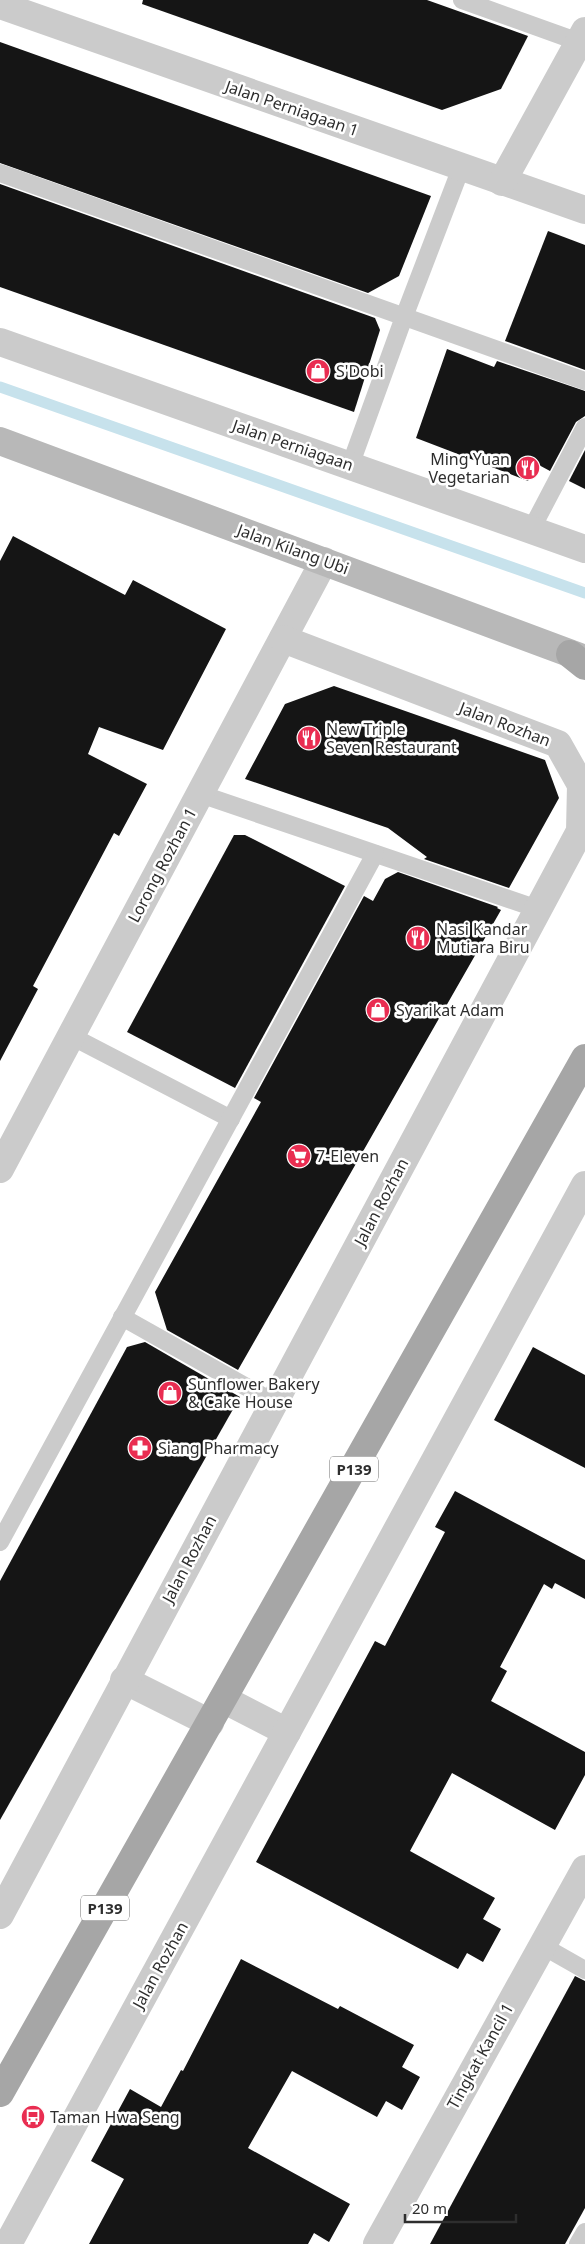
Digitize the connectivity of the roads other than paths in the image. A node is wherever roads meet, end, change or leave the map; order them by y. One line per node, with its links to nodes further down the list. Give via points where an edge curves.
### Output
1 (462, 0): 3 (lane)
2 (0, 5): 4 (street, Jalan Perniagaan 1)
3 (582, 37): 6 (street)
4 (461, 168): 6 (street, Jalan Perniagaan 1); 8 (lane)
5 (0, 173): 8 (lane)
6 (502, 182): 7 (street, Jalan Perniagaan 1)
7 (585, 210)
8 (404, 317): 10 (lane); 13 (lane)
9 (0, 342): 13 (street, Jalan Perniagaan)
10 (585, 381)
11 (585, 427): 14 (lane)
12 (0, 441): 16 (main road, Jalan Kilang Ubi)
13 (350, 466): 14 (street, Jalan Perniagaan)
14 (531, 530): 15 (street, Jalan Perniagaan)
15 (585, 549)
16 (324, 561): 17 (street, Lorong Rozhan 1); 18 (main road, Jalan Kilang Ubi)
17 (283, 639): 19 (street, Lorong Rozhan 1); 21 (street, Jalan Rozhan, via 558,744 581,785 580,831)
18 (581, 658)
19 (200, 794): 20 (lane); 22 (street, Lorong Rozhan 1)
20 (375, 854): 21 (lane); 24 (lane)
21 (538, 909): 28 (street, Jalan Rozhan)
22 (71, 1036): 24 (lane); 25 (street, Lorong Rozhan 1)
23 (585, 1058): 31 (main road, P139)
24 (230, 1119): 27 (lane)
25 (0, 1169)
26 (585, 1185): 33 (street, Jalan Rozhan)
27 (122, 1317): 28 (lane); 29 (lane)
28 (274, 1402): 30 (street, Jalan Rozhan)
29 (1, 1537)
30 (124, 1680): 32 (street); 35 (street, Jalan Rozhan)
31 (223, 1699): 32 (main road, P139); 33 (street)
32 (210, 1723): 38 (main road, P139)
33 (287, 1732): 40 (street, Jalan Rozhan)
34 (585, 1869): 36 (street, Tingkat Kancil 1)
35 (0, 1915)
36 (541, 1946): 37 (lane); 41 (street, Tingkat Kancil 1)
37 (585, 1970)
38 (0, 2093)
39 (585, 2232): 42 (lane)
40 (8, 2244)
41 (377, 2244)
42 (578, 2244)

